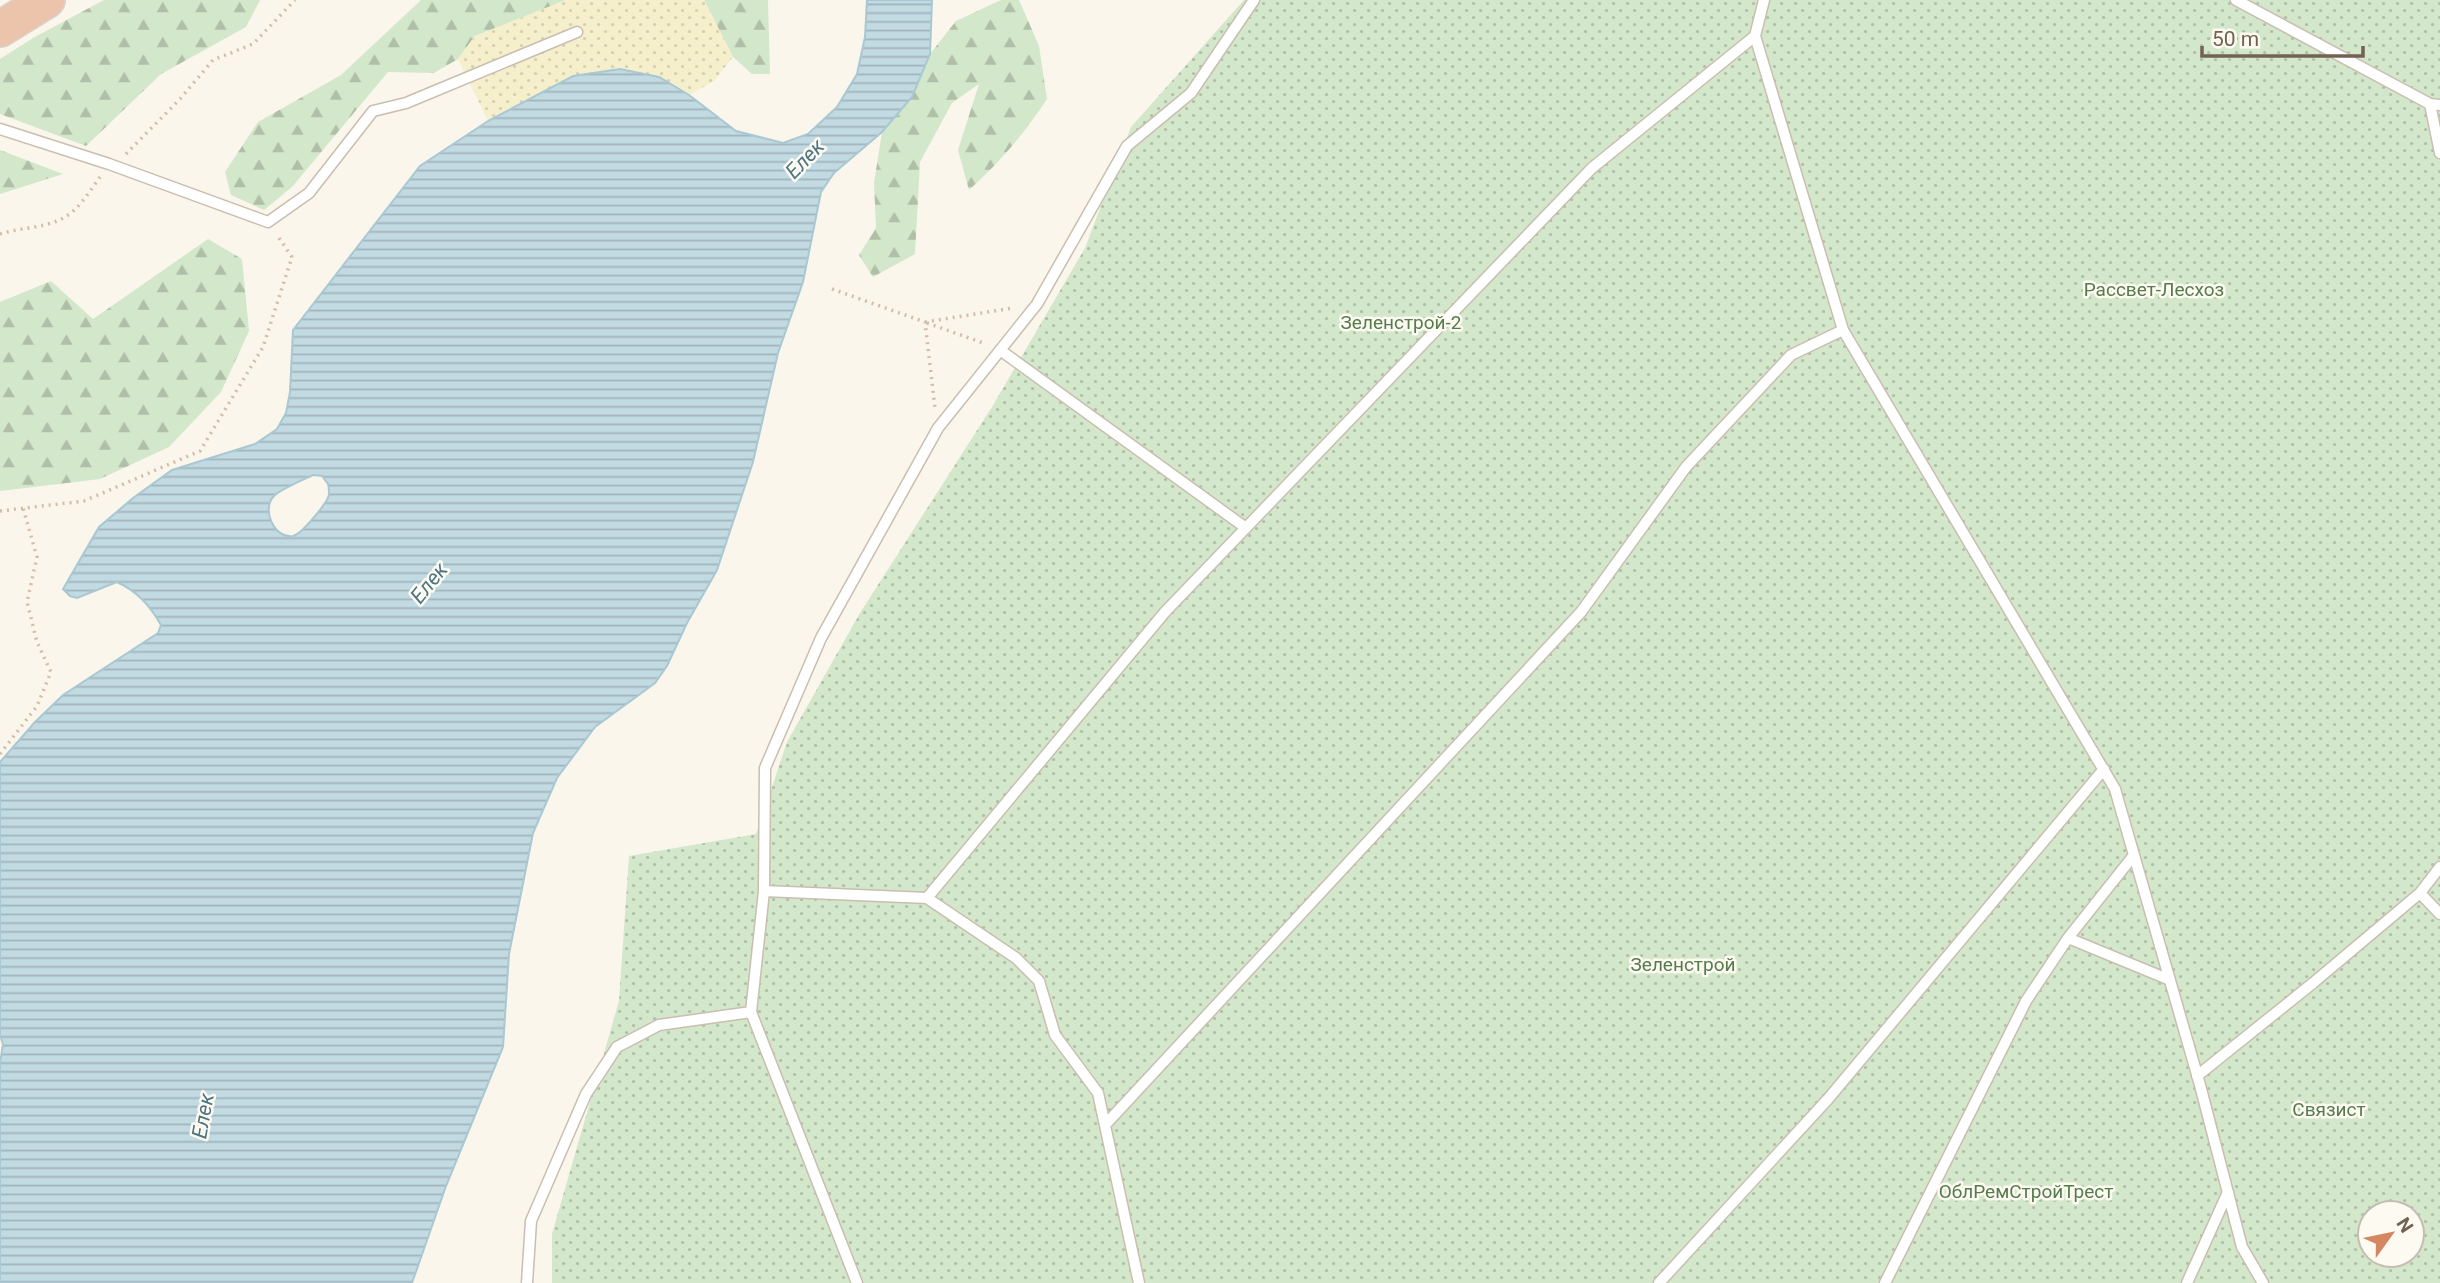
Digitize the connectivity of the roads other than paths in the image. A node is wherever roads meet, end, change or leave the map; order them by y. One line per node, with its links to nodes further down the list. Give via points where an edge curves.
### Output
1 (47, 0): 5 (highway)
2 (1254, 0): 12 (lane, via 1191,93 1127,146 1037,304)
3 (1763, 0): 7 (lane)
4 (2236, 0): 8 (lane)
5 (0, 29)
6 (577, 32): 9 (lane, via 406,103 373,111 309,193 268,222)
7 (1755, 36): 11 (lane); 13 (lane, via 1592,168)
8 (2435, 104): 10 (lane)
9 (0, 129)
10 (2440, 153)
11 (1843, 330): 14 (lane); 25 (lane, via 1791,355 1686,467 1581,612)
12 (1000, 349): 13 (lane); 17 (lane, via 937,428 821,638 765,768)
13 (1246, 528): 19 (lane, via 1165,612)
14 (2104, 769): 15 (lane, via 2115,789); 30 (lane, via 1828,1099)
15 (2134, 855): 21 (lane); 22 (lane)
16 (2440, 867): 18 (lane)
17 (764, 891): 19 (lane); 23 (lane)
18 (2420, 893): 20 (lane); 24 (lane)
19 (928, 898): 25 (lane, via 1016,958 1039,981 1055,1035 1098,1093)
20 (2440, 914)
21 (2068, 938): 22 (lane); 31 (lane, via 2026,1001)
22 (2170, 980): 24 (lane)
23 (751, 1012): 27 (lane, via 659,1025 617,1047 586,1094 531,1222); 28 (lane)
24 (2197, 1076): 26 (lane)
25 (1105, 1125): 29 (lane)
26 (2228, 1192): 32 (lane); 33 (lane, via 2242,1247)
27 (527, 1283)
28 (856, 1283)
29 (1139, 1283)
30 (1659, 1283)
31 (1885, 1283)
32 (2187, 1283)
33 (2263, 1283)

